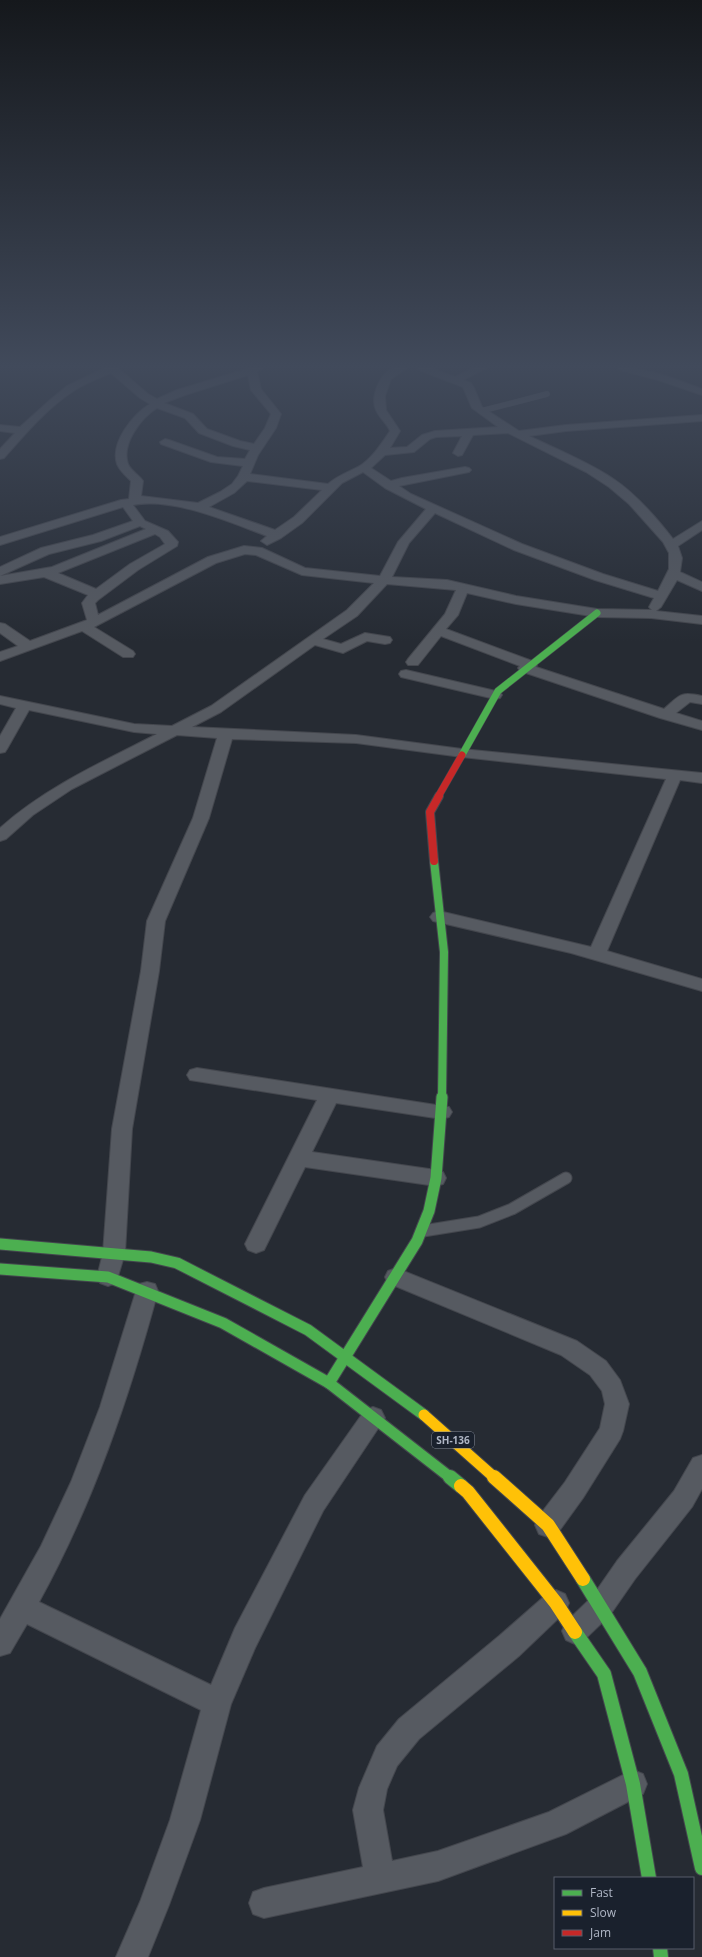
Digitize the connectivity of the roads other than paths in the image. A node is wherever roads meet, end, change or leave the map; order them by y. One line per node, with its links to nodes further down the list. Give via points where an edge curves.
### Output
1 (122, 459): 12 (street, via 123,465 137,481)
2 (213, 459): 6 (street)
3 (251, 459): 6 (street)
4 (374, 459): 7 (street)
5 (566, 459): 20 (street, via 611,483 636,504)
6 (250, 463): 9 (street)
7 (365, 468): 10 (street); 11 (street, via 346,476)
8 (465, 470): 10 (street, via 402,481)
9 (244, 477): 11 (street); 13 (street, via 234,488)
10 (389, 486): 14 (street)
11 (330, 488): 18 (street, via 298,520)
12 (130, 501): 13 (street, via 155,500); 15 (street); 19 (street)
13 (199, 507): 18 (street)
14 (433, 508): 26 (street, via 404,542); 30 (street, via 518,547 599,577)
15 (140, 522): 17 (street); 22 (street, via 104,536 45,551)
16 (702, 525): 20 (street)
17 (155, 530): 23 (street); 29 (street, via 169,538 171,546 134,567)
18 (277, 535): 21 (street)
19 (0, 541)
20 (672, 545): 24 (street, via 676,562)
21 (253, 550): 26 (street, via 302,571); 34 (street, via 228,554 212,560)
22 (0, 572)
23 (46, 573): 25 (street); 29 (street)
24 (674, 573): 27 (street); 30 (street)
25 (0, 580)
26 (384, 580): 28 (street, via 427,582); 38 (street, via 352,613)
27 (702, 587)
28 (463, 588): 31 (street, via 516,600); 36 (street, via 451,615)
29 (98, 594): 34 (street, via 88,603)
30 (661, 596): 32 (street)
31 (597, 613): 32 (street); 42 (main road)
32 (651, 614): 33 (street)
33 (702, 620)
34 (89, 624): 39 (street); 40 (street)
35 (0, 627): 39 (street)
36 (439, 631): 42 (street); 43 (street, via 410,668)
37 (385, 640): 38 (street, via 364,637 343,649)
38 (314, 641): 49 (street, via 216,709)
39 (28, 646): 41 (street)
40 (128, 654)
41 (0, 657)
42 (528, 667): 43 (main road, via 507,682); 47 (street)
43 (495, 695): 52 (main road)
44 (0, 700): 46 (street)
45 (702, 700): 47 (street, via 687,697)
46 (25, 705): 49 (street, via 112,724); 51 (street)
47 (665, 714): 48 (street)
48 (702, 726)
49 (171, 731): 50 (street); 55 (street, via 67,786)
50 (226, 734): 52 (street, via 356,739); 70 (street, via 201,818 156,921 122,1129)
51 (0, 749)
52 (462, 753): 53 (street); 58 (main road, via 430,812)
53 (675, 776): 54 (street); 59 (street)
54 (702, 778)
55 (27, 812): 56 (street); 57 (street)
56 (0, 816)
57 (0, 836)
58 (438, 917): 59 (street); 63 (main road, via 444,952)
59 (597, 954): 60 (street)
60 (702, 985)
61 (197, 1075): 62 (street)
62 (330, 1095): 63 (street); 64 (street)
63 (442, 1112): 65 (main road)
64 (299, 1158): 65 (street); 69 (street)
65 (436, 1178): 67 (main road, via 429,1211)
66 (566, 1178): 67 (lane, via 512,1209 479,1222)
67 (421, 1231): 73 (main road)
68 (0, 1244): 70 (main road, SH-136)
69 (256, 1244)
70 (114, 1253): 72 (street); 75 (main road, SH-136, via 177,1263 308,1330)
71 (0, 1269): 72 (main road, SH-136)
72 (108, 1277): 74 (main road, SH-136)
73 (396, 1277): 75 (main road); 79 (street, via 569,1348 598,1368 612,1388 617,1404 610,1431 574,1490)
74 (147, 1291): 76 (main road, SH-136, via 223,1323); 82 (street, via 134,1339 91,1466 50,1556)
75 (345, 1358): 76 (main road); 79 (main road, SH-136, via 423,1414)
76 (329, 1383): 77 (main road, SH-136)
77 (372, 1418): 80 (main road, SH-136, via 468,1492); 85 (street, via 314,1503 245,1638)
78 (702, 1466): 81 (street, via 683,1499 626,1570)
79 (548, 1525): 81 (main road, SH-136)
80 (556, 1603): 83 (main road, SH-136); 89 (street, via 509,1646 409,1729 387,1756 373,1788 368,1810)
81 (601, 1606): 83 (street); 87 (main road, SH-136, via 640,1672 681,1774)
82 (22, 1607): 84 (street); 85 (street)
83 (575, 1631): 86 (main road, SH-136, via 604,1674)
84 (0, 1643)
85 (217, 1703): 91 (street, via 185,1820)
86 (633, 1784): 88 (main road, SH-136); 89 (street, via 556,1824 438,1866)
87 (702, 1868)
88 (648, 1877)
89 (380, 1878): 90 (street)
90 (264, 1903)
91 (132, 1957)

